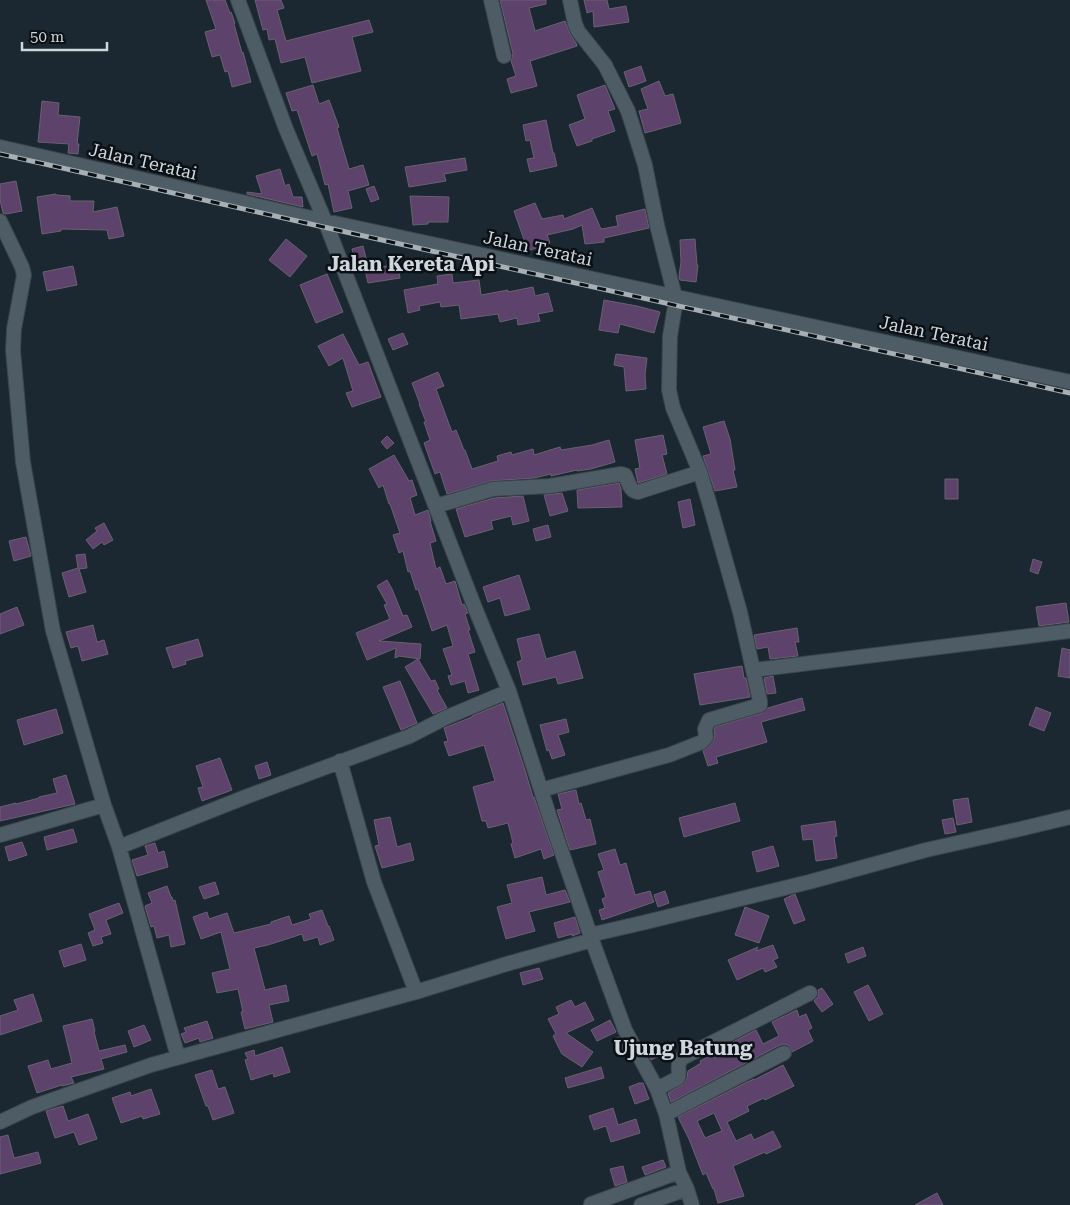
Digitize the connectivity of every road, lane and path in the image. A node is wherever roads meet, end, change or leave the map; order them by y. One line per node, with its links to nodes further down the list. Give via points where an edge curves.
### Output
1 (238, 0): 7 (street, via 286,128)
2 (491, 0): 4 (street)
3 (570, 0): 8 (street, via 578,31 605,66 628,111)
4 (504, 56)
5 (0, 147): 7 (street, Jalan Teratai)
6 (0, 221): 17 (street, via 24,275 13,350 23,462 43,579 53,631)
7 (326, 221): 8 (street, Jalan Teratai); 11 (street)
8 (675, 297): 9 (street, Jalan Teratai); 10 (street, via 669,390 675,416)
9 (1070, 382)
10 (700, 472): 11 (street, via 638,492 634,492 625,475 621,474 550,486 493,489); 13 (street)
11 (436, 506): 14 (street)
12 (1070, 631): 13 (street)
13 (754, 670): 16 (street, via 760,705 709,720 702,742 669,755)
14 (509, 691): 15 (street, via 410,736); 16 (street)
15 (340, 761): 20 (street); 22 (street, via 374,882)
16 (541, 790): 21 (street)
17 (104, 805): 19 (street); 20 (street)
18 (1070, 817): 21 (street, via 926,850)
19 (0, 835)
20 (119, 847): 25 (street)
21 (591, 937): 22 (street); 26 (street, via 625,1030)
22 (416, 992): 25 (street)
23 (810, 993): 26 (street, via 682,1058 678,1078)
24 (784, 1053): 27 (street)
25 (178, 1057): 28 (street, via 32,1107)
26 (656, 1089): 27 (street)
27 (666, 1114): 29 (street)
28 (0, 1122)
29 (679, 1172): 30 (street); 31 (street)
30 (687, 1190): 32 (street); 33 (street)
31 (590, 1204)
32 (641, 1205)
33 (692, 1205)

